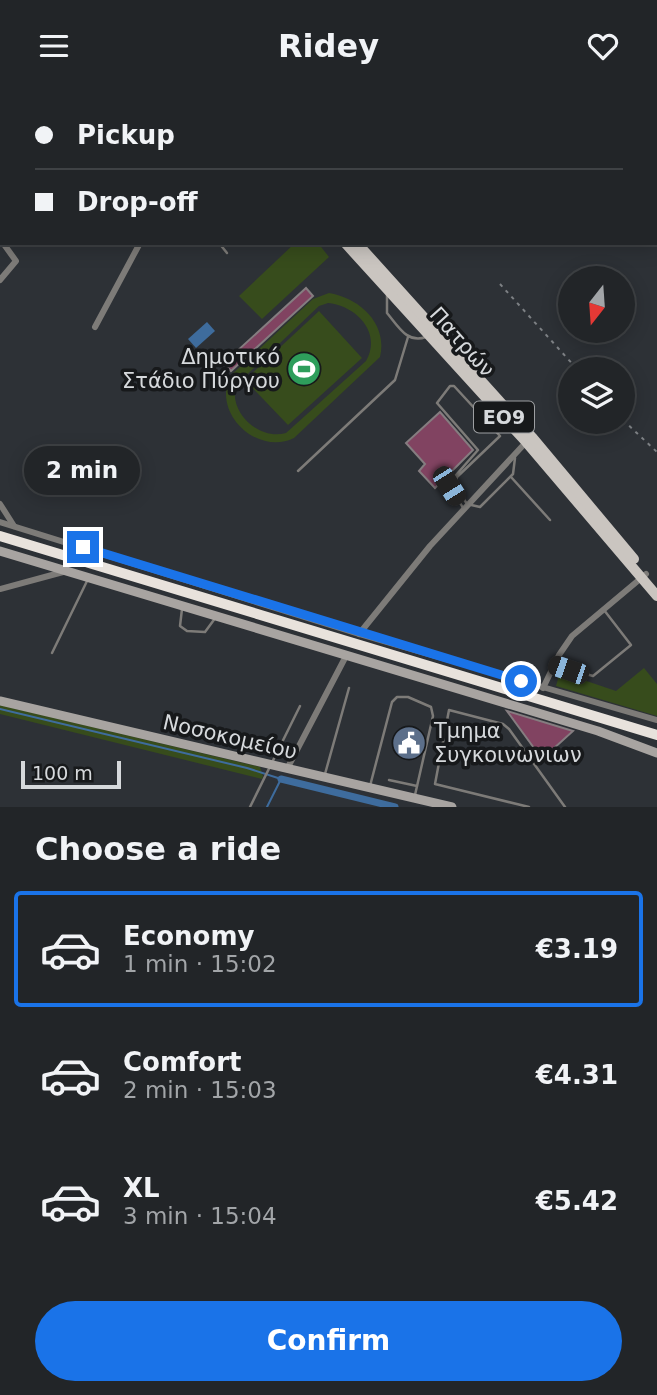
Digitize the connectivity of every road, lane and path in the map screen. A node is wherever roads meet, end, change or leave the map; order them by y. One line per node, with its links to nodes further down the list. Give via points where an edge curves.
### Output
1 (5, 245): 7 (street, via 16,261)
2 (139, 245): 10 (street)
3 (221, 245): 6 (lane)
4 (347, 245): 9 (main road, Πατρών / ΕΟ9)
5 (359, 245): 14 (main road, Πατρών / ΕΟ9)
6 (227, 253)
7 (0, 281)
8 (499, 284): 13 (path)
9 (388, 291): 11 (main road, Πατρών / ΕΟ9); 12 (lane, via 387,313)
10 (95, 327)
11 (430, 336): 12 (lane); 14 (main road, Πατρών / ΕΟ9)
12 (408, 337): 19 (lane, via 395,380)
13 (566, 357)
14 (460, 363): 16 (main road, Πατρών / ΕΟ9)
15 (635, 431): 17 (path)
16 (529, 439): 18 (street); 29 (main road, Πατρών / ΕΟ9)
17 (657, 452)
18 (515, 453): 20 (lane); 22 (street)
19 (298, 471)
20 (511, 477): 22 (lane, via 480,507); 23 (lane)
21 (0, 504): 25 (street)
22 (465, 506): 22 (lane, via 455,486 457,477 500,436 453,385 436,403 478,450 449,483); 37 (street)
23 (550, 520)
24 (0, 522): 25 (street)
25 (14, 526): 37 (street)
26 (0, 536): 46 (highway)
27 (0, 551): 28 (street)
28 (62, 572): 30 (street); 32 (street)
29 (644, 576): 31 (main road, Πατρών / ΕΟ9); 33 (main road, Πατρών / ΕΟ9); 35 (street)
30 (88, 579): 34 (street); 38 (lane)
31 (657, 586)
32 (0, 589)
33 (657, 596)
34 (182, 607): 36 (street); 36 (lane, via 180,626 187,631 205,632)
35 (604, 610): 40 (street, via 572,636); 40 (lane, via 631,645 593,676)
36 (216, 617): 39 (street)
37 (359, 634): 42 (street)
38 (52, 653)
39 (346, 656): 47 (street); 49 (street)
40 (554, 665): 42 (street)
41 (349, 688): 50 (lane)
42 (543, 688): 45 (street)
43 (0, 701): 48 (street, Νοσοκομείου)
44 (300, 706): 48 (lane)
45 (657, 720)
46 (657, 735)
47 (657, 753)
48 (267, 768): 49 (street, Νοσοκομείου); 55 (lane)
49 (287, 769): 50 (street, Νοσοκομείου)
50 (324, 777): 53 (street, Νοσοκομείου)
51 (389, 780): 52 (lane)
52 (417, 786): 53 (lane, via 433,711 424,702 397,697 388,711); 54 (lane)
53 (369, 788): 54 (street, Νοσοκομείου)
54 (414, 798): 56 (street, Νοσοκομείου)
55 (250, 807)
56 (450, 807)
57 (529, 807): 58 (lane, via 435,783 449,710 506,726)
58 (565, 807)

